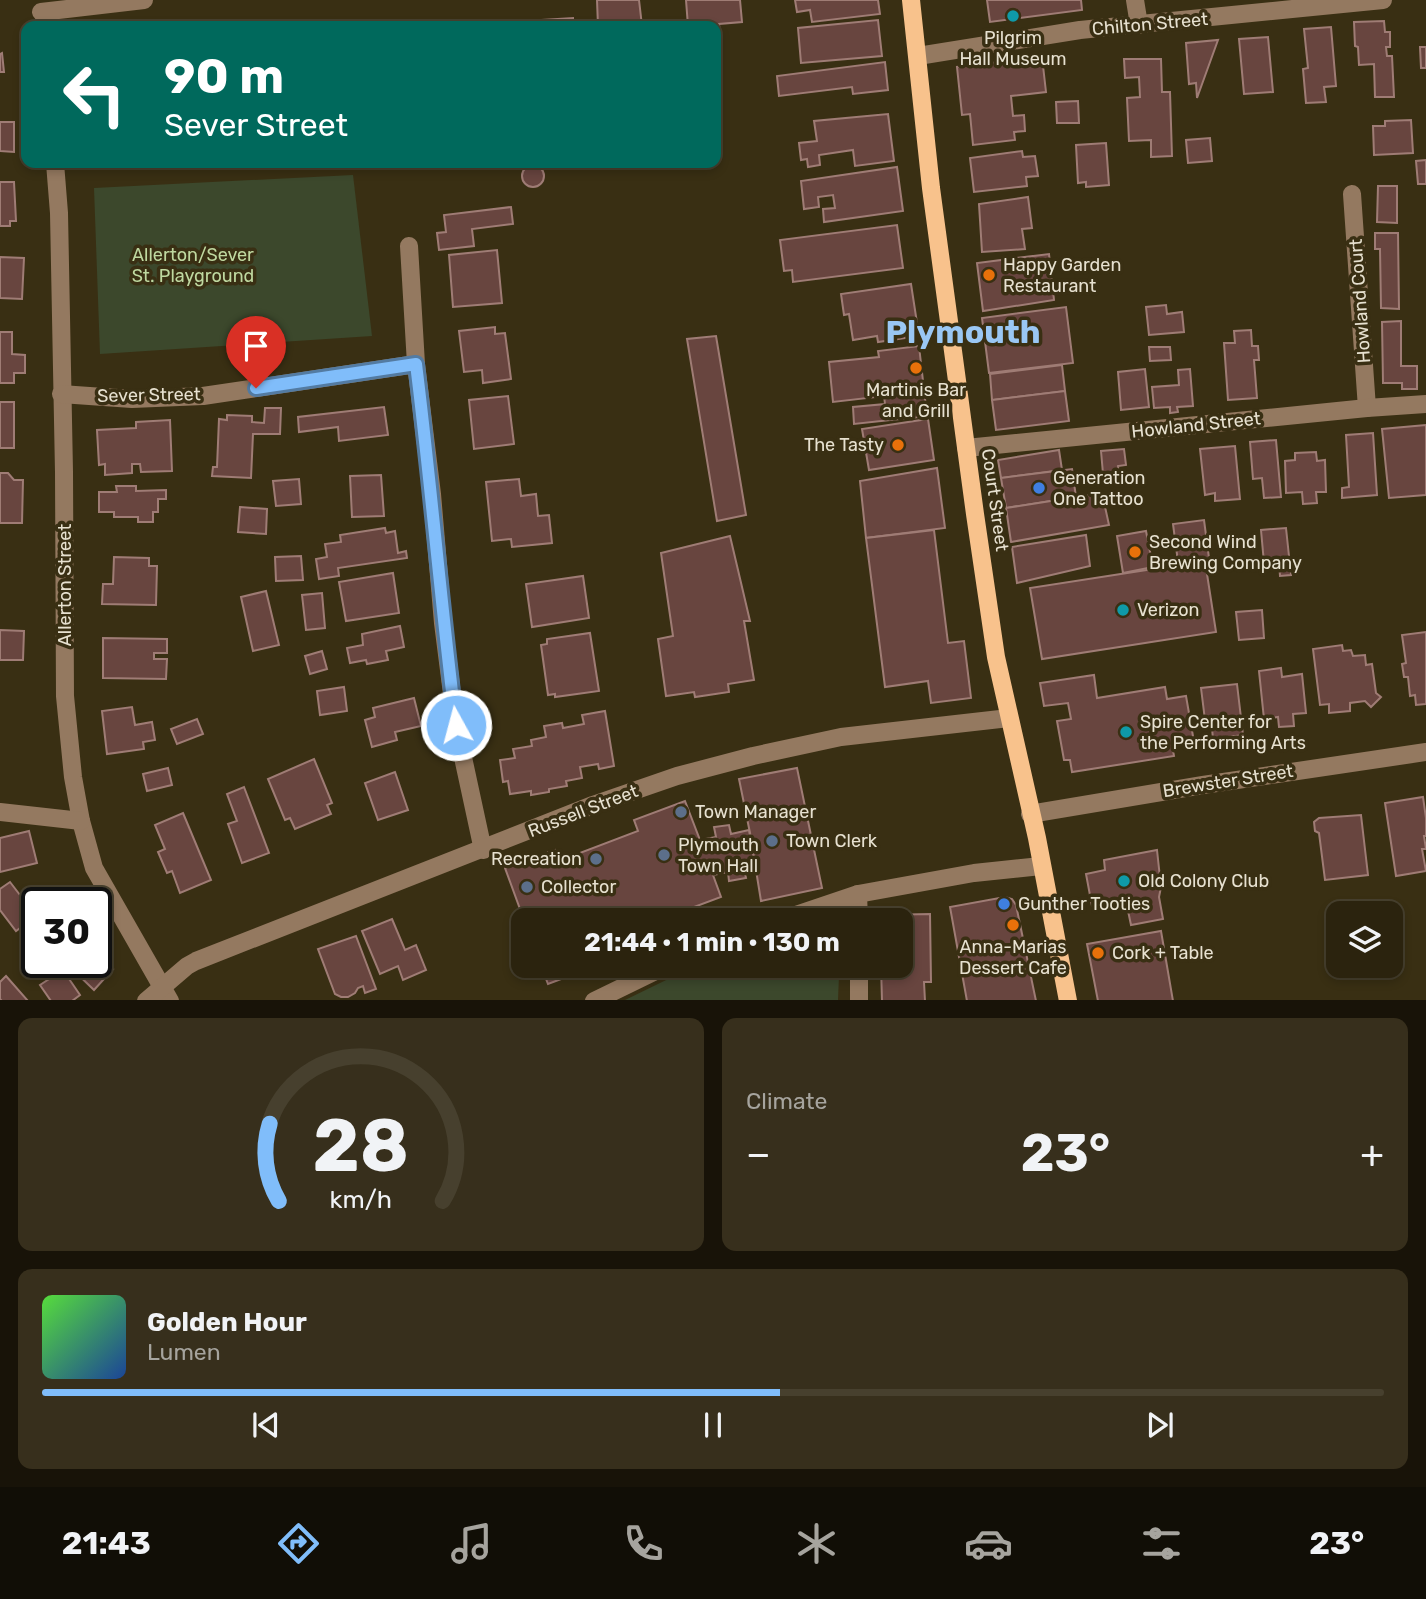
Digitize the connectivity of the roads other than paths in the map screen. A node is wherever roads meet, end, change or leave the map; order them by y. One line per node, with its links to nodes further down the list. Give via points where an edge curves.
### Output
1 (144, 0): 5 (street)
2 (911, 0): 7 (main road, Court Street)
3 (1135, 0): 6 (street)
4 (1383, 0): 6 (street, Chilton Street)
5 (41, 13)
6 (1139, 25): 7 (street, Chilton Street)
7 (918, 56): 15 (main road, Court Street)
8 (56, 168): 12 (street, Allerton Street)
9 (1352, 194): 14 (street, Howland Court)
10 (408, 246): 11 (street)
11 (416, 364): 12 (street, Sever Street, via 203,396); 21 (street, via 456,725)
12 (61, 394): 20 (street, Allerton Street, via 65,696)
13 (1426, 404): 14 (street, Howland Street)
14 (1367, 408): 15 (street, Howland Street)
15 (966, 448): 16 (main road, Court Street)
16 (1009, 718): 19 (main road, Court Street); 21 (street, Russell Street, via 842,737 753,756 593,805)
17 (1426, 752): 19 (street, Brewster Street)
18 (0, 812): 20 (street)
19 (1030, 814): 22 (main road, Court Street)
20 (81, 821): 28 (street, Allerton Street, via 94,868)
21 (484, 850): 28 (street, Russell Street, via 187,965)
22 (1041, 866): 23 (street); 32 (main road, Court Street)
23 (858, 894): 24 (street); 25 (street)
24 (816, 908)
25 (859, 908)
26 (641, 978): 30 (street)
27 (859, 978): 31 (street)
28 (166, 993): 29 (street, Russell Street)
29 (146, 1000)
30 (594, 1000)
31 (859, 1000)
32 (1068, 1000)

